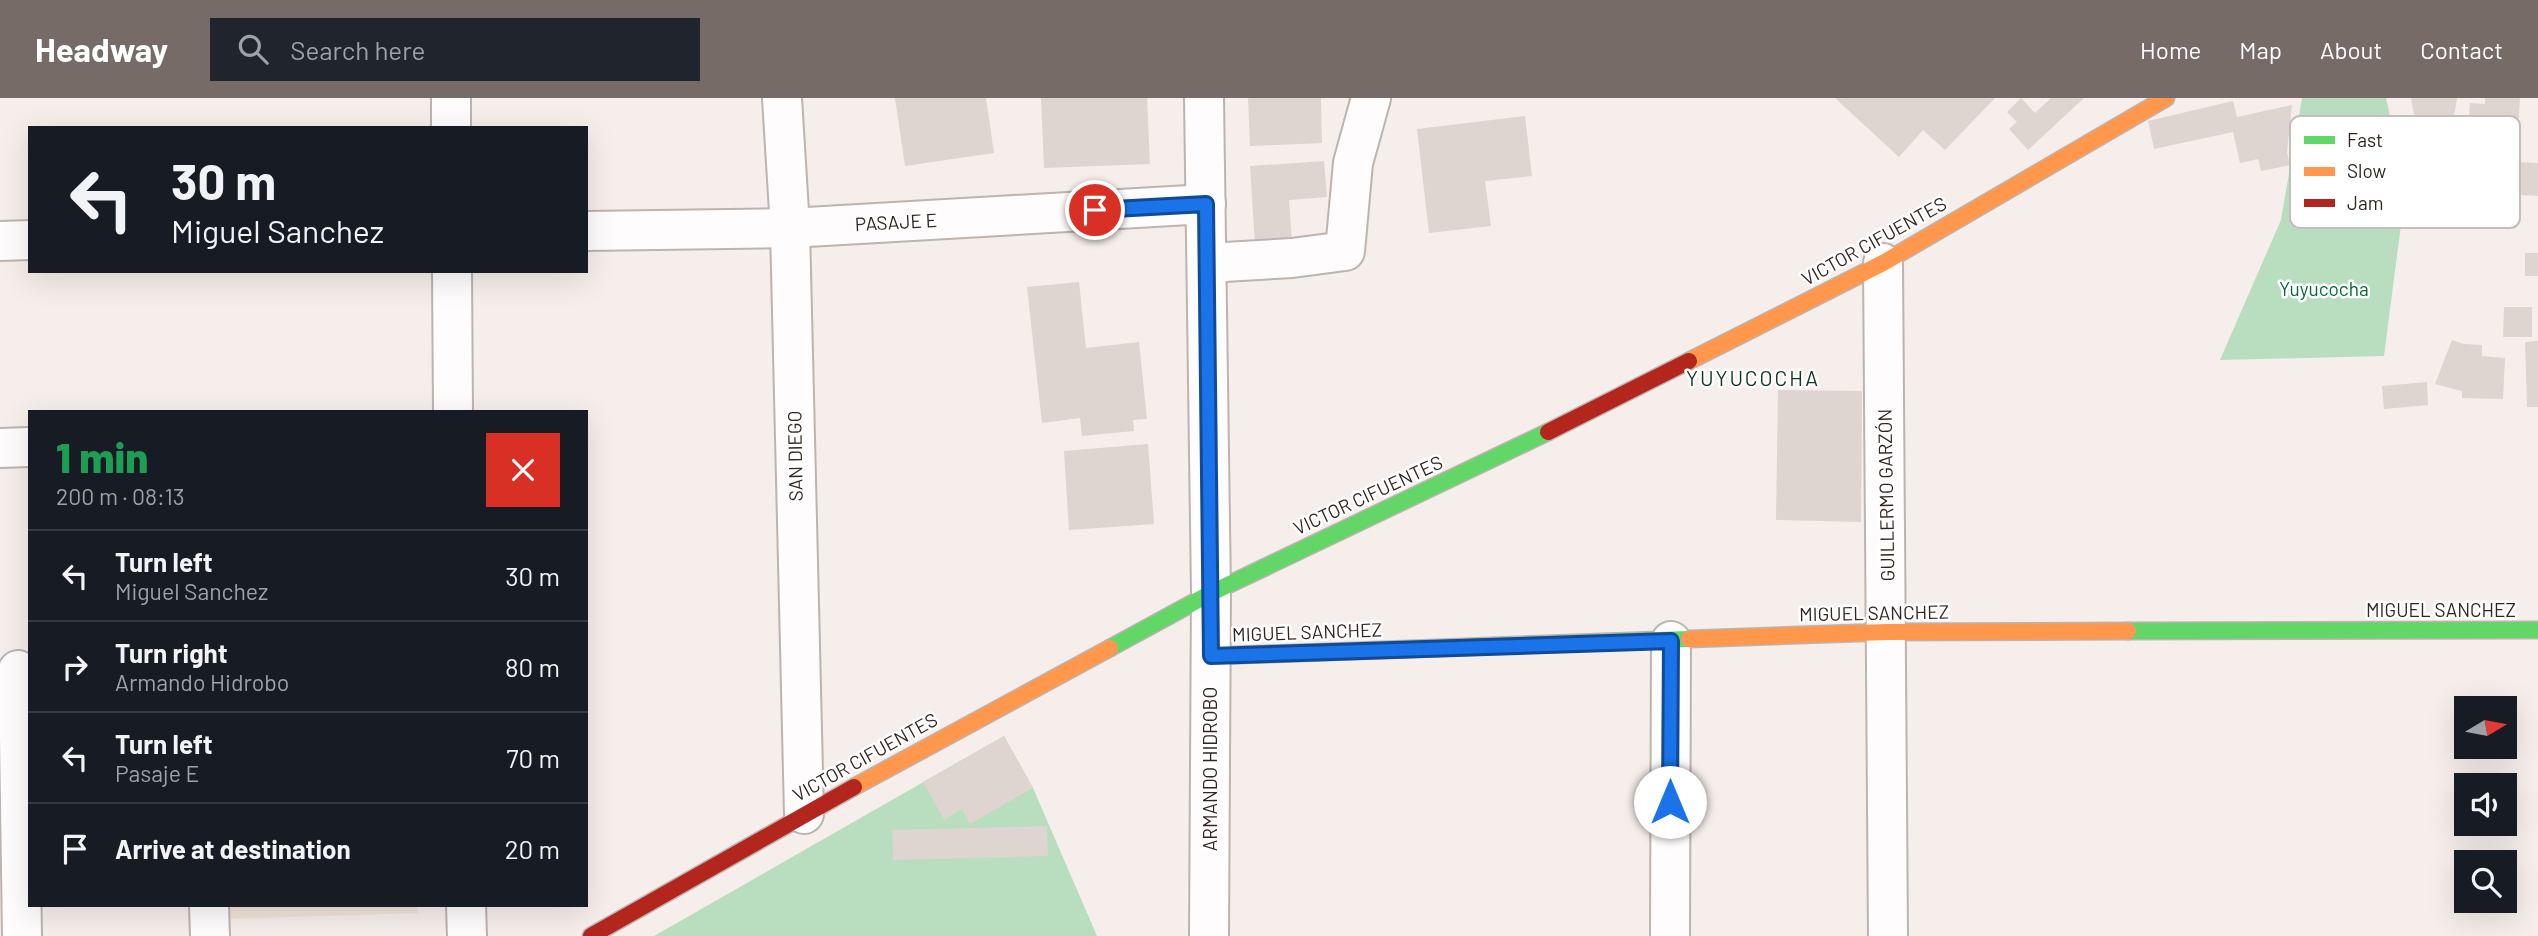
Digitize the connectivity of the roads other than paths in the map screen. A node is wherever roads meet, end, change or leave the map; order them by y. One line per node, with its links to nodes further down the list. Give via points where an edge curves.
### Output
1 (451, 98): 6 (street)
2 (782, 98): 8 (street, SAN DIEGO)
3 (1204, 98): 7 (street, ARMANDO HIDROBO)
4 (1371, 98): 12 (street, via 1353,163 1345,251)
5 (2166, 98): 13 (street, VICTOR CIFUENTES)
6 (451, 126)
7 (1206, 204): 8 (street, PASAJE E); 12 (street, ARMANDO HIDROBO)
8 (790, 228): 9 (street, PASAJE E); 24 (street, SAN DIEGO)
9 (588, 231)
10 (28, 240): 11 (street)
11 (0, 241)
12 (1207, 263): 18 (street, ARMANDO HIDROBO)
13 (1883, 263): 18 (street, VICTOR CIFUENTES, via 1541,436); 20 (street, GUILLERMO GARZÓN)
14 (452, 273): 15 (street)
15 (453, 410)
16 (28, 447): 17 (street)
17 (0, 448)
18 (1212, 593): 22 (street, ARMANDO HIDROBO); 24 (street, VICTOR CIFUENTES)
19 (2538, 630): 20 (street, MIGUEL SANCHEZ)
20 (1887, 632): 21 (street, MIGUEL SANCHEZ); 33 (street, GUILLERMO GARZÓN)
21 (1671, 641): 22 (street, MIGUEL SANCHEZ); 32 (street)
22 (1211, 656): 31 (street, ARMANDO HIDROBO)
23 (16, 670): 27 (street)
24 (804, 814): 30 (street, VICTOR CIFUENTES)
25 (209, 907): 28 (street)
26 (466, 907): 29 (street)
27 (23, 936)
28 (210, 936)
29 (467, 936)
30 (591, 936)
31 (1209, 936)
32 (1670, 936)
33 (1888, 936)

